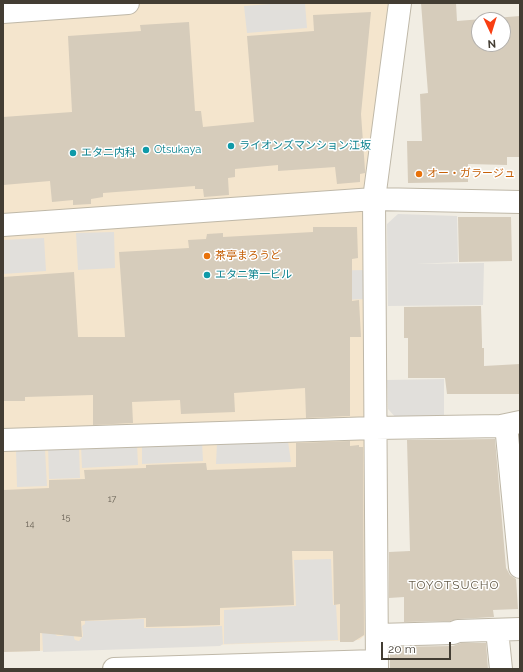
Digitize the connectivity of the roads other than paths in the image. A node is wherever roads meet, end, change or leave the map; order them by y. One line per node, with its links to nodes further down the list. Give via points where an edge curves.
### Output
1 (128, 3): 3 (street)
2 (400, 3): 5 (street)
3 (86, 4): 4 (street)
4 (3, 12)
5 (374, 199): 6 (street); 7 (street); 9 (street)
6 (520, 202)
7 (3, 225)
8 (513, 423): 9 (street); 11 (street)
9 (375, 428): 10 (street); 14 (street)
10 (3, 440)
11 (520, 567)
12 (520, 629): 13 (street)
13 (497, 630): 14 (street); 17 (street)
14 (377, 635): 15 (street)
15 (377, 665): 16 (street)
16 (114, 669)
17 (501, 669)

